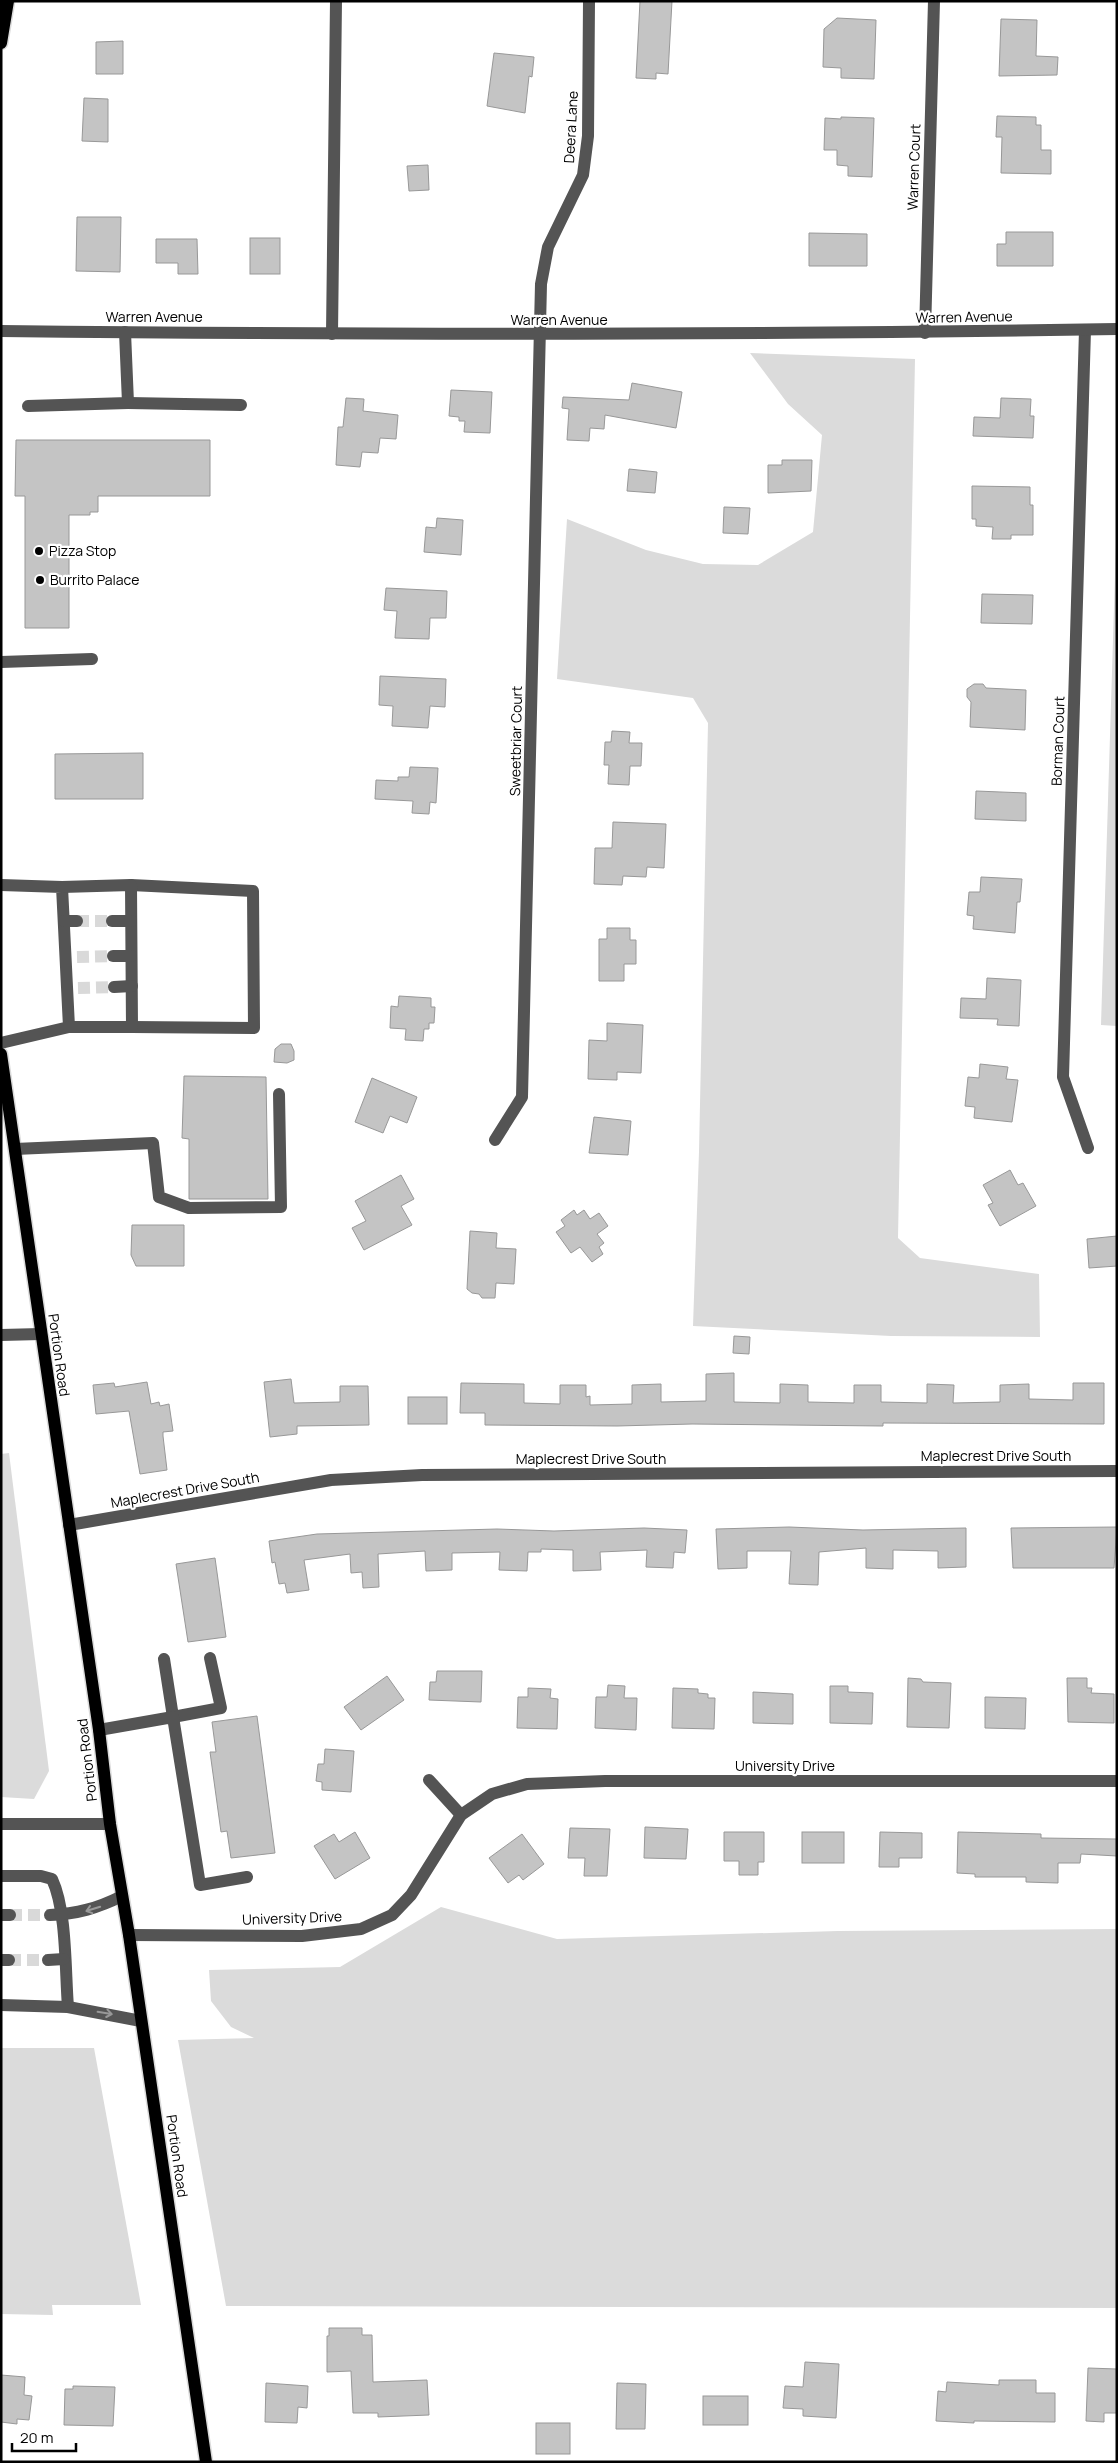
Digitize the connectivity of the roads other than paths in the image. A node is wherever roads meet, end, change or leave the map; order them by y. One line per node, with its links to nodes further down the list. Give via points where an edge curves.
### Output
1 (8, 1): 5 (main road)
2 (336, 1): 11 (street)
3 (589, 1): 12 (street, Deera Lane, via 588,136 583,175 548,247 541,284)
4 (934, 1): 10 (street, Warren Court)
5 (1, 43)
6 (1117, 329): 7 (street, Warren Avenue)
7 (1085, 330): 10 (street, Warren Avenue); 35 (street, Borman Court, via 1062,1077)
8 (1, 331): 9 (street, Warren Avenue)
9 (125, 332): 11 (street, Warren Avenue); 13 (street)
10 (925, 333): 12 (street, Warren Avenue)
11 (332, 334): 12 (street, Warren Avenue)
12 (540, 335): 34 (street, Sweetbriar Court, via 522,1097)
13 (128, 403): 14 (street); 15 (street)
14 (241, 405)
15 (28, 406)
16 (92, 658): 17 (street)
17 (1, 662)
18 (1, 885): 20 (street)
19 (131, 885): 20 (street); 24 (street); 30 (street, via 253,891 254,1028)
20 (62, 887): 21 (street)
21 (64, 921): 22 (street); 29 (street, via 71,957)
22 (77, 921)
23 (112, 921): 24 (street)
24 (131, 921): 26 (street)
25 (113, 956): 26 (street)
26 (131, 956): 27 (street)
27 (132, 986): 28 (street); 30 (street)
28 (114, 987)
29 (68, 1027): 30 (street); 31 (street)
30 (132, 1027)
31 (1, 1043)
32 (1, 1054): 36 (main road, Portion Road)
33 (279, 1094): 36 (street, via 281,1207 189,1208 159,1197 153,1143)
34 (495, 1140)
35 (1088, 1148)
36 (15, 1149): 37 (main road, Portion Road)
37 (41, 1334): 38 (street); 40 (main road, Portion Road)
38 (1, 1335)
39 (1117, 1471): 40 (street, Maplecrest Drive South, via 422,1475 331,1480)
40 (69, 1525): 44 (main road, Portion Road)
41 (164, 1658): 43 (street)
42 (210, 1658): 43 (street, via 220,1708)
43 (172, 1717): 44 (street); 51 (street, via 200,1885)
44 (99, 1730): 49 (main road, Portion Road)
45 (429, 1780): 47 (street)
46 (1117, 1781): 47 (street, University Drive, via 551,1782 527,1784 492,1794)
47 (462, 1815): 54 (street, University Drive, via 411,1895 392,1915 361,1930 302,1936)
48 (1, 1824): 49 (street)
49 (110, 1824): 52 (main road, Portion Road)
50 (1, 1876): 53 (street, via 52,1879 58,1891)
51 (247, 1877)
52 (122, 1896): 53 (street, one-way to 53, via 97,1908); 54 (main road, Portion Road)
53 (55, 1914): 55 (street)
54 (129, 1935): 59 (main road, Portion Road)
55 (64, 1959): 56 (street); 58 (street)
56 (48, 1960)
57 (1, 2005): 58 (street)
58 (68, 2008): 59 (street, one-way to 59)
59 (141, 2021): 60 (main road, Portion Road)
60 (206, 2462)

